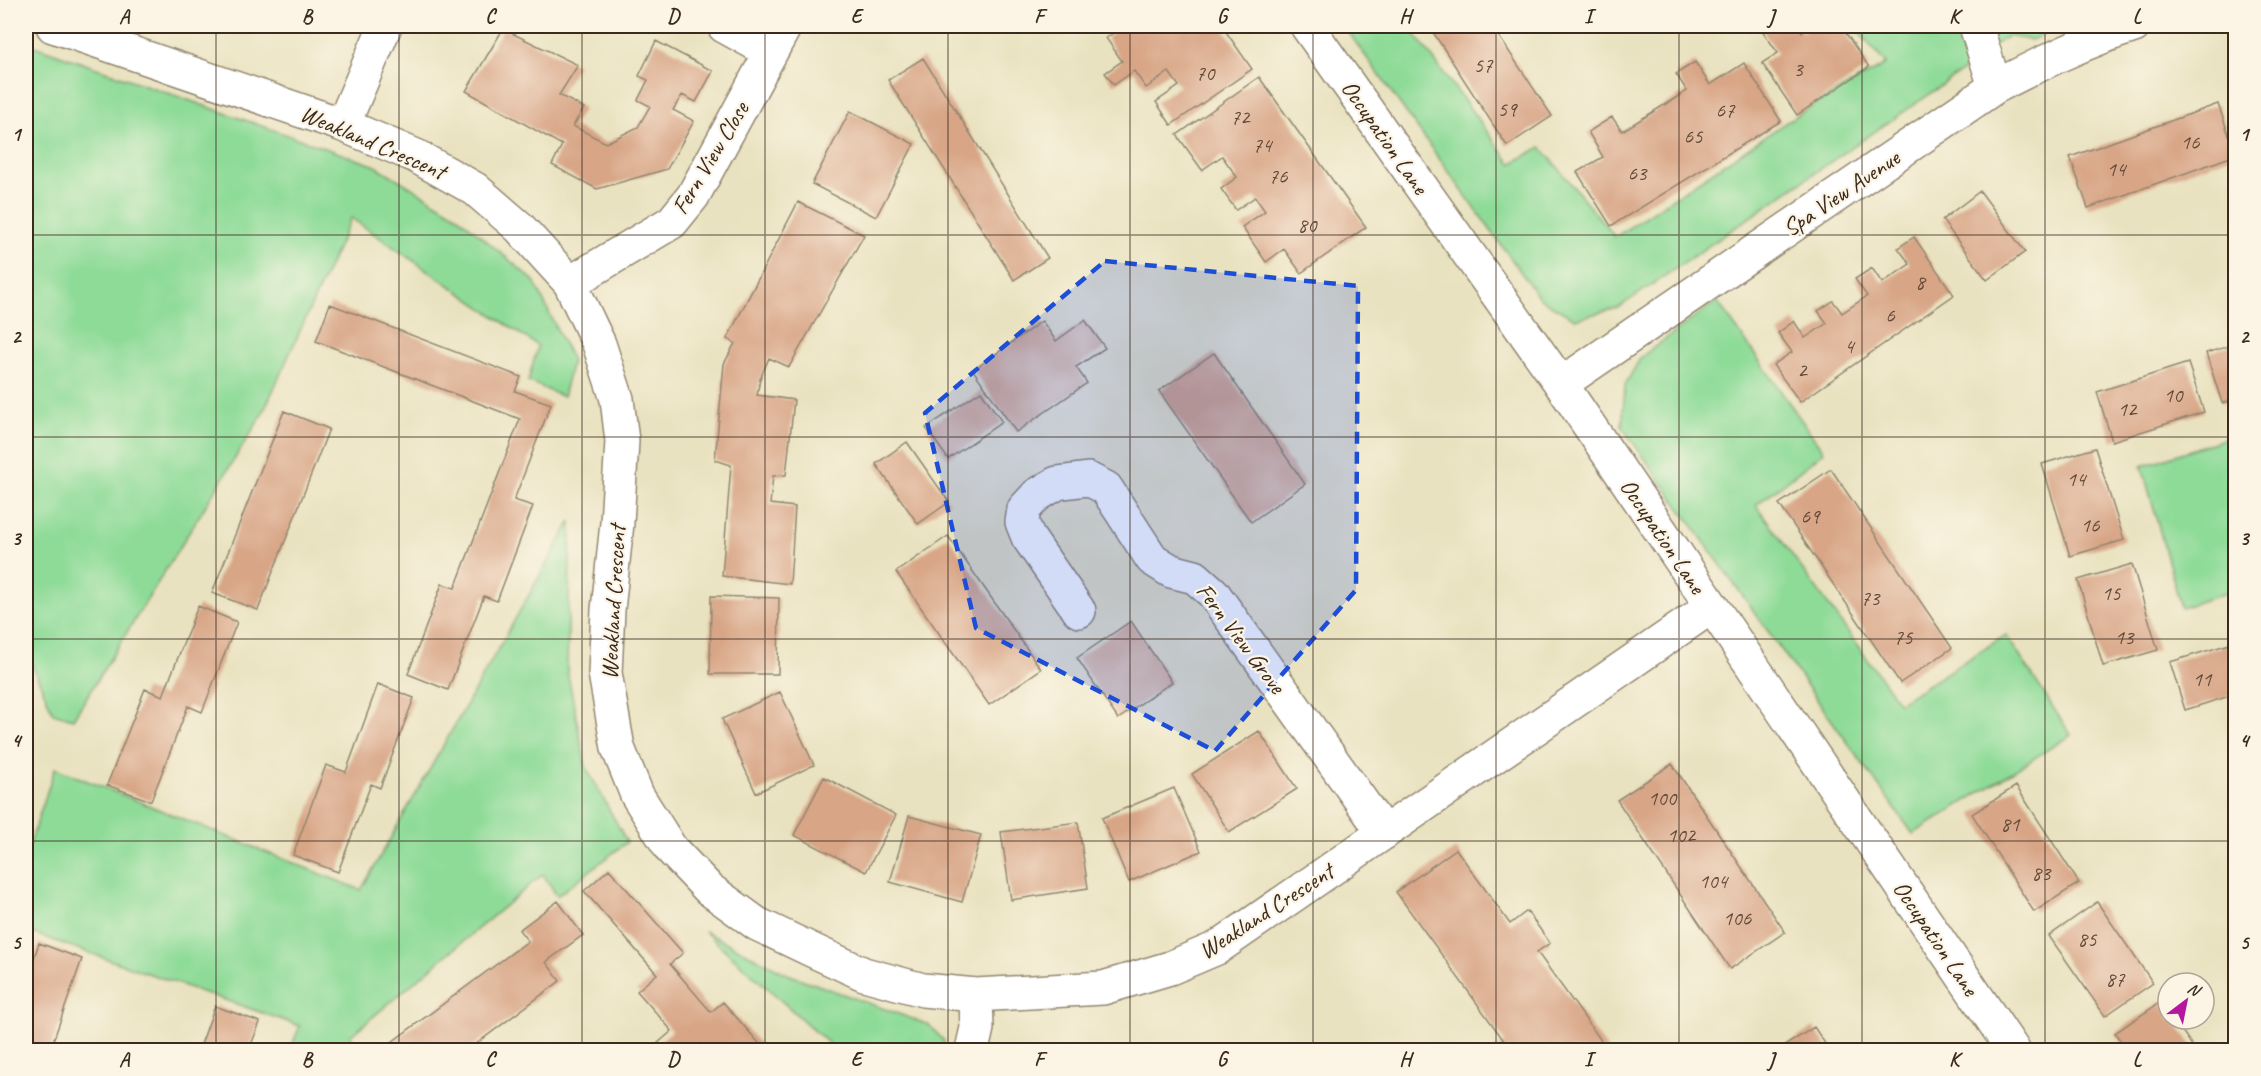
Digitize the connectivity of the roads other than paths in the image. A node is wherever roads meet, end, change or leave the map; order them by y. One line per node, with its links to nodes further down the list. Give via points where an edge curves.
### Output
1 (52, 26): 9 (street, Weakland Crescent)
2 (385, 26): 9 (street)
3 (724, 26): 7 (street, Fern View Close)
4 (1307, 26): 11 (street, Occupation Lane)
5 (1977, 26): 8 (street)
6 (2134, 26): 8 (street, Spa View Avenue, via 2050,59)
7 (778, 39): 10 (street, Fern View Close, via 693,196 672,222)
8 (1995, 87): 11 (street, Spa View Avenue)
9 (343, 125): 10 (street, Weakland Crescent, via 416,156 475,189 519,227)
10 (570, 283): 15 (street, Weakland Crescent, via 599,344 617,399 622,441 606,673 618,748 637,795 671,849 709,889 757,924 864,975 923,990)
11 (1561, 384): 12 (street, Occupation Lane)
12 (1711, 607): 14 (street, Weakland Crescent); 17 (street, Occupation Lane)
13 (1079, 611): 14 (street, Fern View Grove, via 1028,537 1022,522 1024,509 1037,495 1057,483 1088,479 1106,488 1152,559 1171,571 1195,577 1213,593)
14 (1384, 833): 15 (street, Weakland Crescent, via 1217,948 1170,968 1102,988)
15 (976, 995): 16 (street, via 977,1028)
16 (972, 1050)
17 (2013, 1050)

